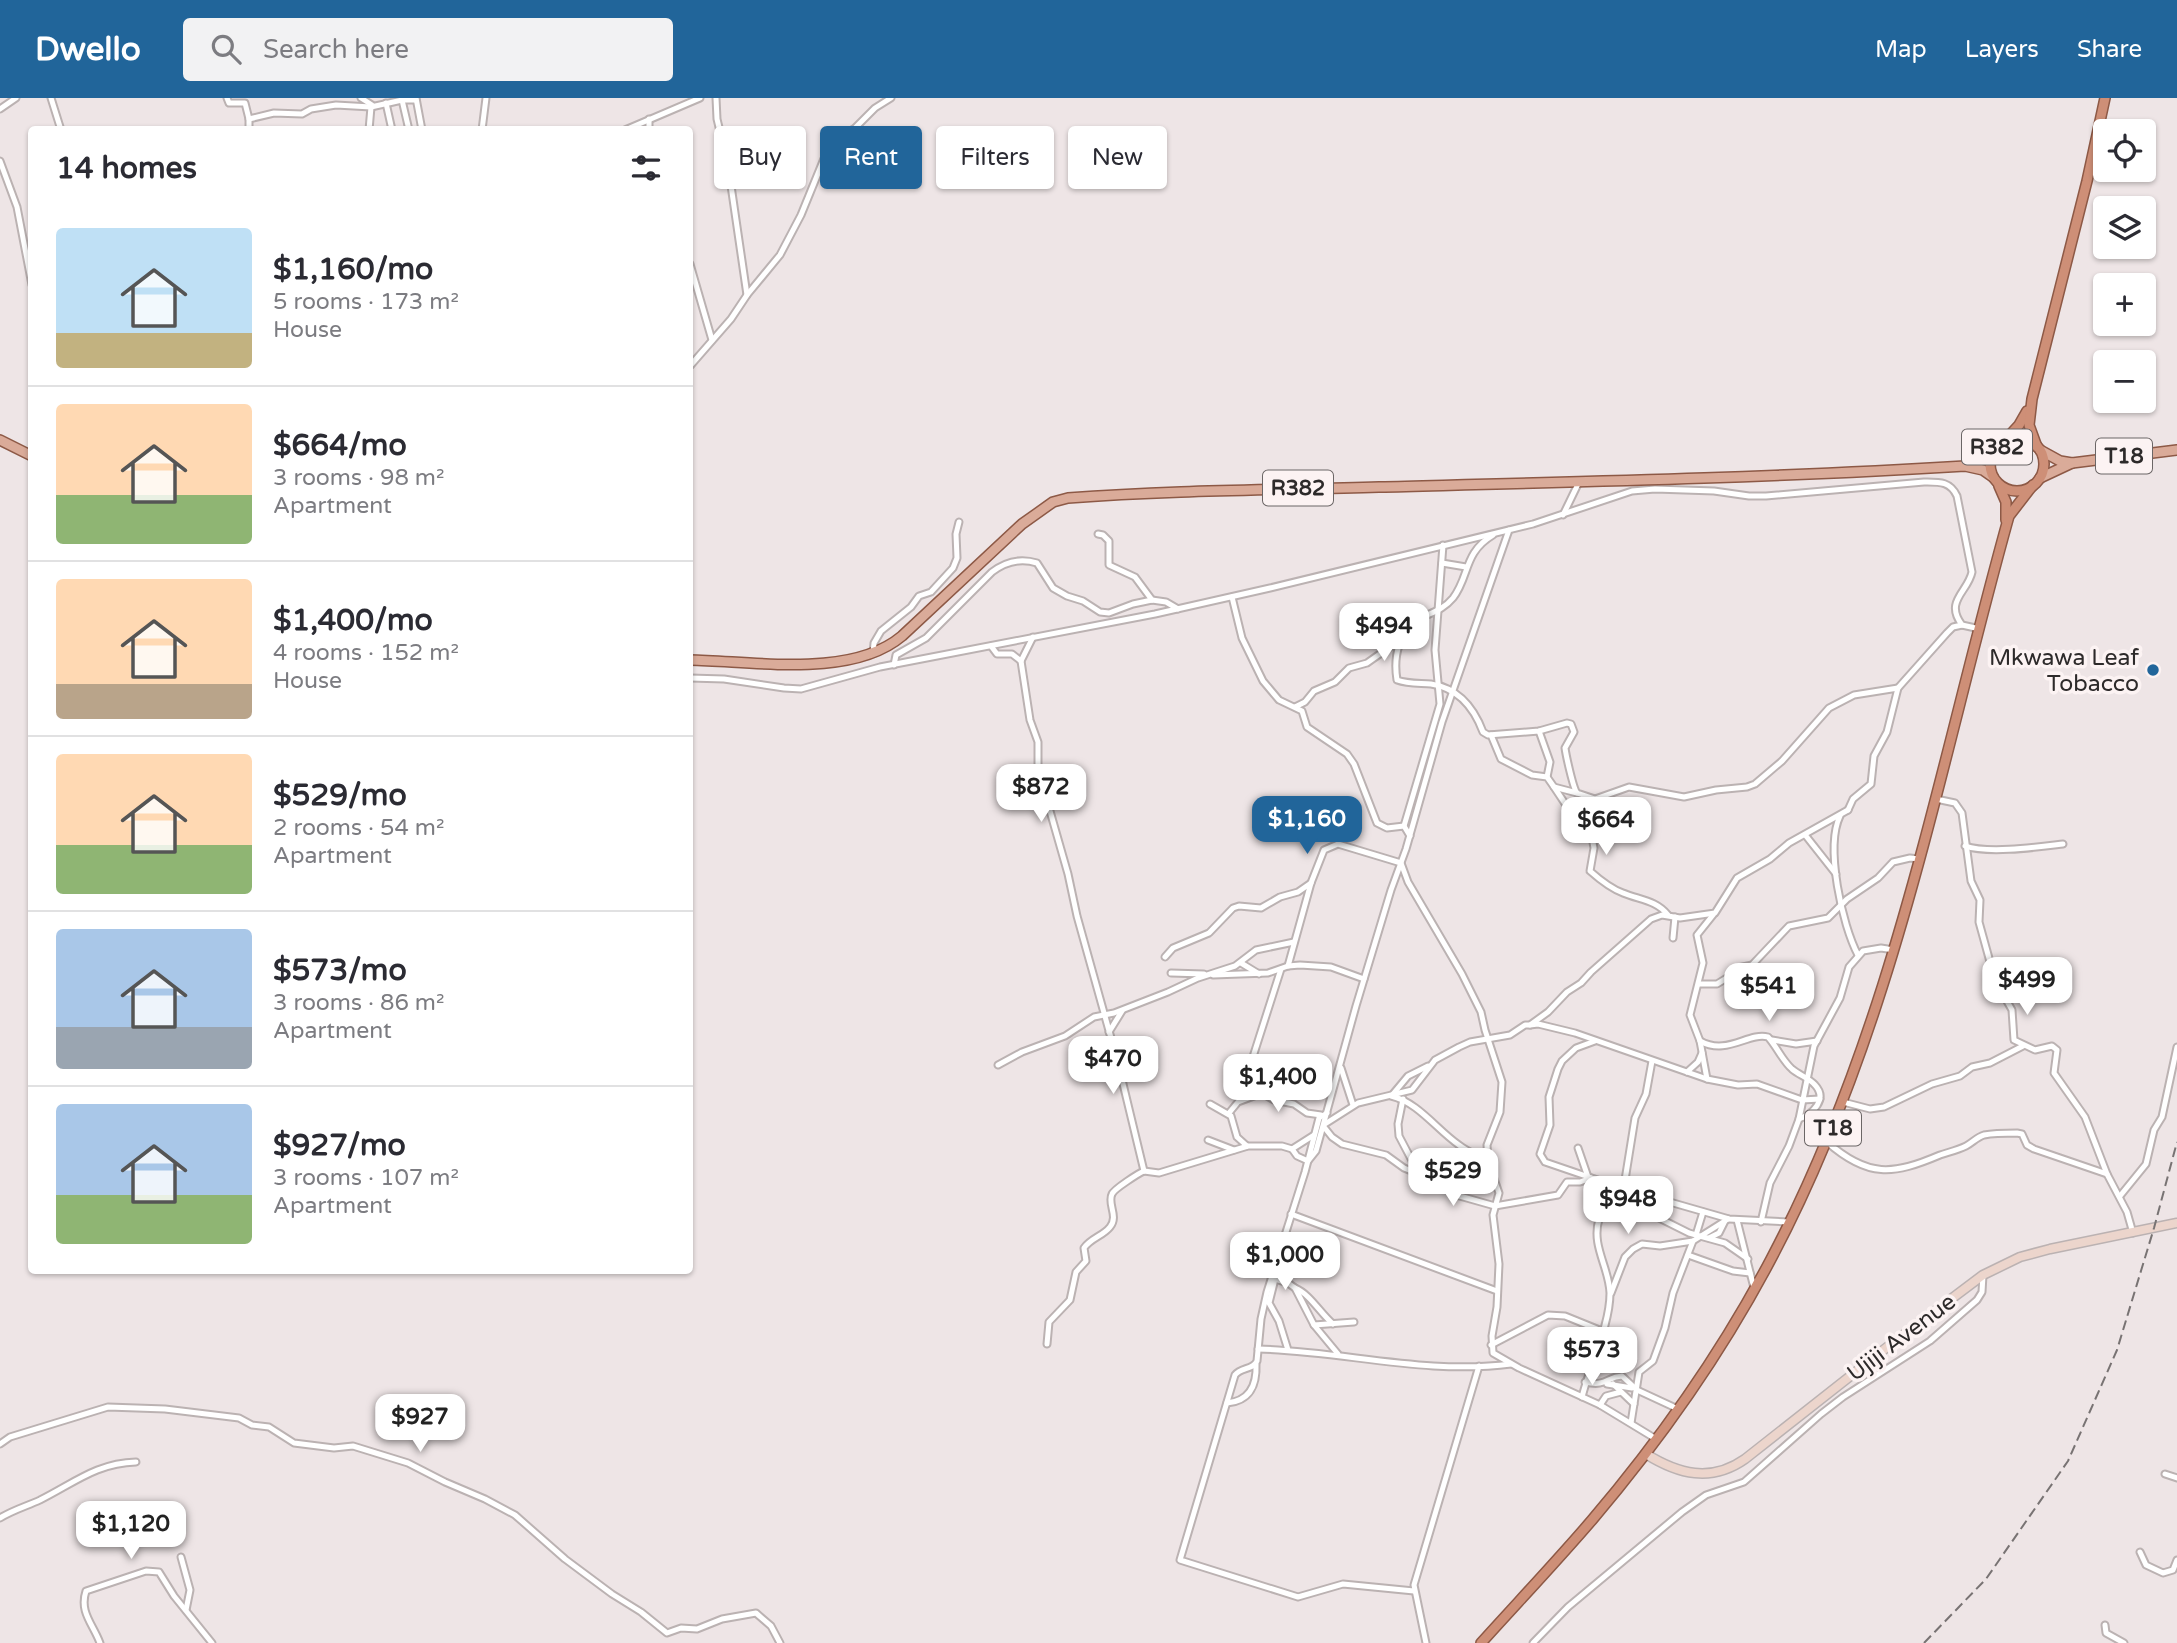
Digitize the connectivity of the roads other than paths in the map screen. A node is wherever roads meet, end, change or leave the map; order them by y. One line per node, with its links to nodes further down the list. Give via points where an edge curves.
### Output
1 (16, 98): 15 (street)
2 (51, 98): 18 (street)
3 (227, 98): 11 (street, via 229,103)
4 (361, 98): 14 (street)
5 (486, 98): 24 (street)
6 (700, 98): 16 (street)
7 (716, 98): 30 (street)
8 (891, 98): 30 (street, via 830,144 785,247)
9 (2105, 98): 33 (highway)
10 (416, 99): 12 (street); 23 (street)
11 (245, 100): 17 (street)
12 (402, 100): 13 (street); 22 (street)
13 (386, 103): 14 (street); 21 (street)
14 (373, 106): 17 (street, via 336,105); 20 (street)
15 (0, 109)
16 (649, 118): 25 (street); 26 (street)
17 (249, 119): 19 (street)
18 (60, 126)
19 (249, 126)
20 (370, 126)
21 (391, 126)
22 (407, 126)
23 (421, 126)
24 (482, 126)
25 (633, 126)
26 (649, 126)
27 (0, 161): 28 (street, via 17,207)
28 (28, 264)
29 (693, 274): 31 (street)
30 (747, 295): 31 (street)
31 (712, 340): 32 (street)
32 (693, 362)
33 (2032, 399): 35 (highway, via 2024,419); 36 (highway, via 2029,425)
34 (0, 440): 38 (main road)
35 (2001, 443): 36 (highway, R382, via 2017,437); 40 (main road, R382); 41 (highway, R382, via 1991,455)
36 (2039, 449): 39 (main road, T18); 43 (highway, R382, via 2043,459)
37 (2177, 450): 39 (main road, T18)
38 (28, 454)
39 (2072, 463): 43 (main road, T18)
40 (1965, 466): 41 (main road, R382); 42 (main road, R382)
41 (1995, 479): 43 (highway, R382, via 2014,491); 46 (highway, T18, via 2006,502)
42 (1579, 482): 44 (street); 62 (main road, R382, via 1261,488 1068,498 1042,508 892,645)
43 (2037, 482): 46 (highway, T18, via 2013,509)
44 (1563, 515): 47 (street); 57 (street, via 1644,489 1758,496 1945,483 1957,496 1972,572 1956,600 1956,615)
45 (959, 522): 62 (street, via 953,568 881,631)
46 (2006, 525): 58 (highway, T18)
47 (1509, 530): 48 (street); 69 (street)
48 (1497, 533): 50 (street); 52 (street, via 1479,546)
49 (1098, 534): 54 (street, via 1109,541 1110,565 1135,577)
50 (1443, 545): 51 (street); 53 (street)
51 (1442, 563): 52 (street); 56 (street)
52 (1466, 567): 56 (street, via 1457,592)
53 (1232, 597): 55 (street); 70 (street, via 1242,638 1261,678 1275,696)
54 (1152, 600): 55 (street); 65 (street, via 1100,612 1053,588 1037,563 1011,562 992,572 926,638 896,655)
55 (1178, 609): 59 (street)
56 (1440, 611): 60 (street, via 1418,621); 67 (street, via 1435,660)
57 (1962, 625): 58 (street); 68 (street, via 1953,627)
58 (1980, 629): 76 (highway, T18)
59 (1033, 637): 61 (street); 64 (street)
60 (1401, 639): 67 (street, via 1397,680); 70 (street, via 1310,693)
61 (991, 646): 64 (street, via 997,654 1012,654); 65 (street)
62 (873, 654): 63 (main road, R382, via 842,662)
63 (693, 660)
64 (1021, 661): 105 (street, via 1037,737 1038,769)
65 (894, 665): 66 (street, via 794,689)
66 (693, 678)
67 (1440, 686): 69 (street); 78 (street, via 1438,715)
68 (1898, 688): 75 (street, via 1854,695 1837,703 1782,761 1747,788 1684,797 1629,787 1595,799); 77 (street, via 1887,732 1874,756 1871,784 1853,799)
69 (1453, 692): 72 (street, via 1467,702 1483,732); 79 (street)
70 (1295, 707): 78 (street, via 1303,712 1307,727 1351,759 1377,823 1387,828)
71 (1539, 731): 72 (street); 73 (street, via 1550,762); 75 (street, via 1567,723 1574,727 1565,752)
72 (1491, 735): 73 (street, via 1501,759 1532,775)
73 (1547, 777): 74 (street)
74 (1555, 787): 75 (street); 89 (street, via 1570,811 1589,820 1594,848 1590,871 1618,891 1650,901)
75 (1577, 793)
76 (1934, 799): 82 (street, via 1960,808); 83 (highway, T18)
77 (1848, 810): 80 (street); 85 (street, via 1840,815 1835,830)
78 (1404, 826): 79 (street)
79 (1409, 836): 84 (street)
80 (1806, 836): 85 (street); 88 (street, via 1737,878)
81 (2063, 844): 82 (street)
82 (1965, 846): 114 (street, via 1993,972 2010,1002 2014,1040)
83 (1919, 859): 87 (street, via 1894,862); 93 (highway, T18)
84 (1401, 863): 86 (street, via 1338,844 1321,853); 102 (street); 108 (street, via 1483,1015)
85 (1836, 874): 87 (street)
86 (1311, 883): 92 (street); 95 (street, via 1261,908 1233,908 1209,933 1173,948)
87 (1841, 905): 94 (street); 103 (street, via 1823,920 1789,926 1752,965 1738,968 1717,984)
88 (1715, 913): 90 (street); 103 (street, via 1697,935 1703,963)
89 (1668, 915): 90 (street); 106 (street, via 1646,922)
90 (1675, 917): 91 (street)
91 (1673, 938)
92 (1294, 942): 96 (street, via 1260,948); 97 (street)
93 (1894, 950): 94 (street, via 1871,948); 130 (highway, T18)
94 (1858, 955): 112 (street)
95 (1165, 957)
96 (1241, 963): 100 (street); 101 (street)
97 (1288, 966): 98 (street); 102 (street, via 1331,967)
98 (1281, 969): 100 (street); 125 (street, via 1251,1063)
99 (1171, 973): 101 (street)
100 (1259, 974): 101 (street)
101 (1206, 975): 104 (street)
102 (1364, 979): 119 (street)
103 (1699, 984): 111 (street, via 1690,1013)
104 (1124, 1009): 105 (street); 107 (street)
105 (1103, 1015): 107 (street); 118 (street)
106 (1530, 1025): 108 (street); 110 (street)
107 (1109, 1032): 147 (street)
108 (1488, 1039): 120 (street, via 1469,1042); 146 (street, via 1503,1090 1487,1145)
109 (1770, 1040): 112 (street); 113 (street, via 1763,1035 1733,1045); 123 (street, via 1791,1068)
110 (1595, 1041): 117 (street); 150 (street, via 1576,1048 1558,1069 1541,1154 1545,1162)
111 (1700, 1041): 113 (street); 116 (street)
112 (1817, 1041): 123 (street)
113 (1708, 1045): 116 (street)
114 (2023, 1046): 130 (street, via 1884,1107 1862,1108); 149 (street, via 2057,1050 2054,1073 2082,1111)
115 (2177, 1047): 153 (street, via 2146,1164)
116 (1702, 1051): 121 (street); 122 (street)
117 (1652, 1061): 121 (street); 151 (street)
118 (998, 1065)
119 (1340, 1065): 132 (street); 134 (street)
120 (1430, 1065): 124 (street, via 1408,1076); 127 (street)
121 (1687, 1072): 122 (street)
122 (1707, 1079): 129 (street, via 1757,1084)
123 (1808, 1079): 128 (street, via 1817,1086); 129 (street)
124 (1393, 1094): 126 (street); 127 (street)
125 (1251, 1095): 133 (street); 134 (street, via 1266,1094 1307,1113)
126 (1385, 1095): 127 (street); 132 (street)
127 (1403, 1096): 146 (street, via 1460,1146); 148 (street, via 1399,1136)
128 (1820, 1099): 129 (street); 135 (street, via 1812,1113)
129 (1802, 1100): 135 (street)
130 (1843, 1102): 140 (highway, T18)
131 (1210, 1104): 133 (street)
132 (1353, 1105): 136 (street)
133 (1229, 1113): 141 (street, via 1237,1137)
134 (1324, 1114): 136 (street); 137 (street)
135 (1800, 1119): 159 (street, via 1770,1183)
136 (1324, 1125): 137 (street); 138 (street)
137 (1317, 1137): 138 (street); 143 (street); 145 (street, via 1315,1155)
138 (1332, 1137): 148 (street, via 1349,1147 1386,1155)
139 (1208, 1140): 144 (street)
140 (1827, 1142): 149 (street, via 1863,1165 1894,1170 1914,1167 1984,1135 2020,1133 2029,1147); 160 (highway, T18)
141 (1248, 1146): 143 (street); 144 (street)
142 (1578, 1148): 150 (street)
143 (1292, 1149): 145 (street)
144 (1234, 1150): 147 (street, via 1159,1172)
145 (1308, 1161): 156 (street)
146 (1488, 1162): 154 (street, via 1499,1193)
147 (1144, 1171): 181 (street, via 1111,1194 1114,1220 1084,1248 1086,1261 1076,1272 1070,1300 1049,1322)
148 (1419, 1174): 154 (street, via 1448,1192)
149 (2107, 1174): 153 (street)
150 (1590, 1177): 151 (street); 154 (street, via 1567,1182 1558,1195)
151 (1621, 1188): 152 (street); 171 (street, via 1606,1203 1597,1229)
152 (1645, 1195): 155 (street); 164 (street, via 1657,1217)
153 (2119, 1196): 162 (street)
154 (1495, 1206): 175 (street)
155 (1703, 1212): 157 (street); 164 (street)
156 (1291, 1214): 163 (street); 175 (street)
157 (1727, 1220): 158 (street); 164 (street); 165 (street, via 1719,1233)
158 (1737, 1220): 159 (street); 168 (street)
159 (1761, 1222): 160 (street)
160 (1789, 1222): 174 (highway, T18)
161 (2177, 1223): 162 (main road, Ujiji Avenue)
162 (2133, 1233): 170 (main road, Ujiji Avenue, via 2050,1249)
163 (1284, 1236): 172 (street); 183 (street, via 1262,1310)
164 (1696, 1238): 165 (street); 166 (street); 167 (street, via 1660,1247 1642,1244)
165 (1709, 1238): 168 (street)
166 (1688, 1255): 169 (street); 192 (street, via 1653,1361 1639,1372)
167 (1625, 1257): 171 (street); 176 (street)
168 (1748, 1259): 169 (street)
169 (1750, 1273): 174 (street)
170 (1983, 1275): 202 (main road, Ujiji Avenue, via 1736,1465 1716,1472 1684,1472); 218 (street, via 1978,1300 1930,1341 1843,1397 1744,1482 1706,1495 1682,1512 1568,1607)
171 (1607, 1277): 176 (street)
172 (1275, 1279): 173 (street); 184 (street, via 1269,1303)
173 (1295, 1288): 178 (street); 179 (street)
174 (1754, 1288): 198 (highway, T18)
175 (1497, 1291): 182 (street)
176 (1610, 1295): 180 (street)
177 (1354, 1322): 178 (street)
178 (1333, 1324): 179 (street)
179 (1314, 1325): 185 (street)
180 (1602, 1331): 182 (street, via 1572,1318 1548,1315); 189 (street)
181 (1047, 1345)
182 (1491, 1345): 187 (street, via 1493,1353)
183 (1258, 1349): 184 (street); 186 (street)
184 (1288, 1350): 185 (street)
185 (1339, 1355): 188 (street, via 1410,1366)
186 (1256, 1364): 195 (street, via 1238,1371); 195 (street, via 1254,1388 1241,1400)
187 (1511, 1364): 188 (street); 194 (street)
188 (1479, 1366): 210 (street)
189 (1585, 1382): 190 (street); 194 (street)
190 (1604, 1384): 191 (street); 192 (street, via 1622,1376)
191 (1613, 1384): 192 (street); 193 (street)
192 (1635, 1389): 196 (street); 198 (street)
193 (1620, 1392): 196 (street); 197 (street, via 1606,1396)
194 (1582, 1396): 197 (street)
195 (1227, 1403): 210 (street, via 1181,1561 1298,1597 1343,1584)
196 (1634, 1404): 199 (street)
197 (1600, 1405): 199 (street)
198 (1678, 1409): 200 (highway, T18)
199 (1631, 1423): 200 (street)
200 (1656, 1439): 202 (highway, T18)
201 (0, 1444): 215 (street, via 101,1408 125,1407 239,1419 269,1427 294,1444 358,1447 414,1466 504,1508 662,1631 696,1629 753,1613 771,1626)
202 (1646, 1454): 217 (highway, T18)
203 (136, 1462): 206 (street, via 82,1475)
204 (2165, 1474): 205 (street)
205 (2177, 1478)
206 (0, 1518)
207 (2140, 1552): 209 (street, via 2146,1565 2163,1573 2173,1570)
208 (181, 1557): 211 (street, via 190,1590)
209 (2177, 1560)
210 (1414, 1591): 216 (street)
211 (186, 1610): 213 (street, via 155,1571 88,1589 84,1611); 214 (street)
212 (2105, 1625): 219 (street, via 2106,1633)
213 (100, 1643)
214 (212, 1643)
215 (779, 1643)
216 (1426, 1643)
217 (1481, 1643)
218 (1533, 1643)
219 (2124, 1643)

